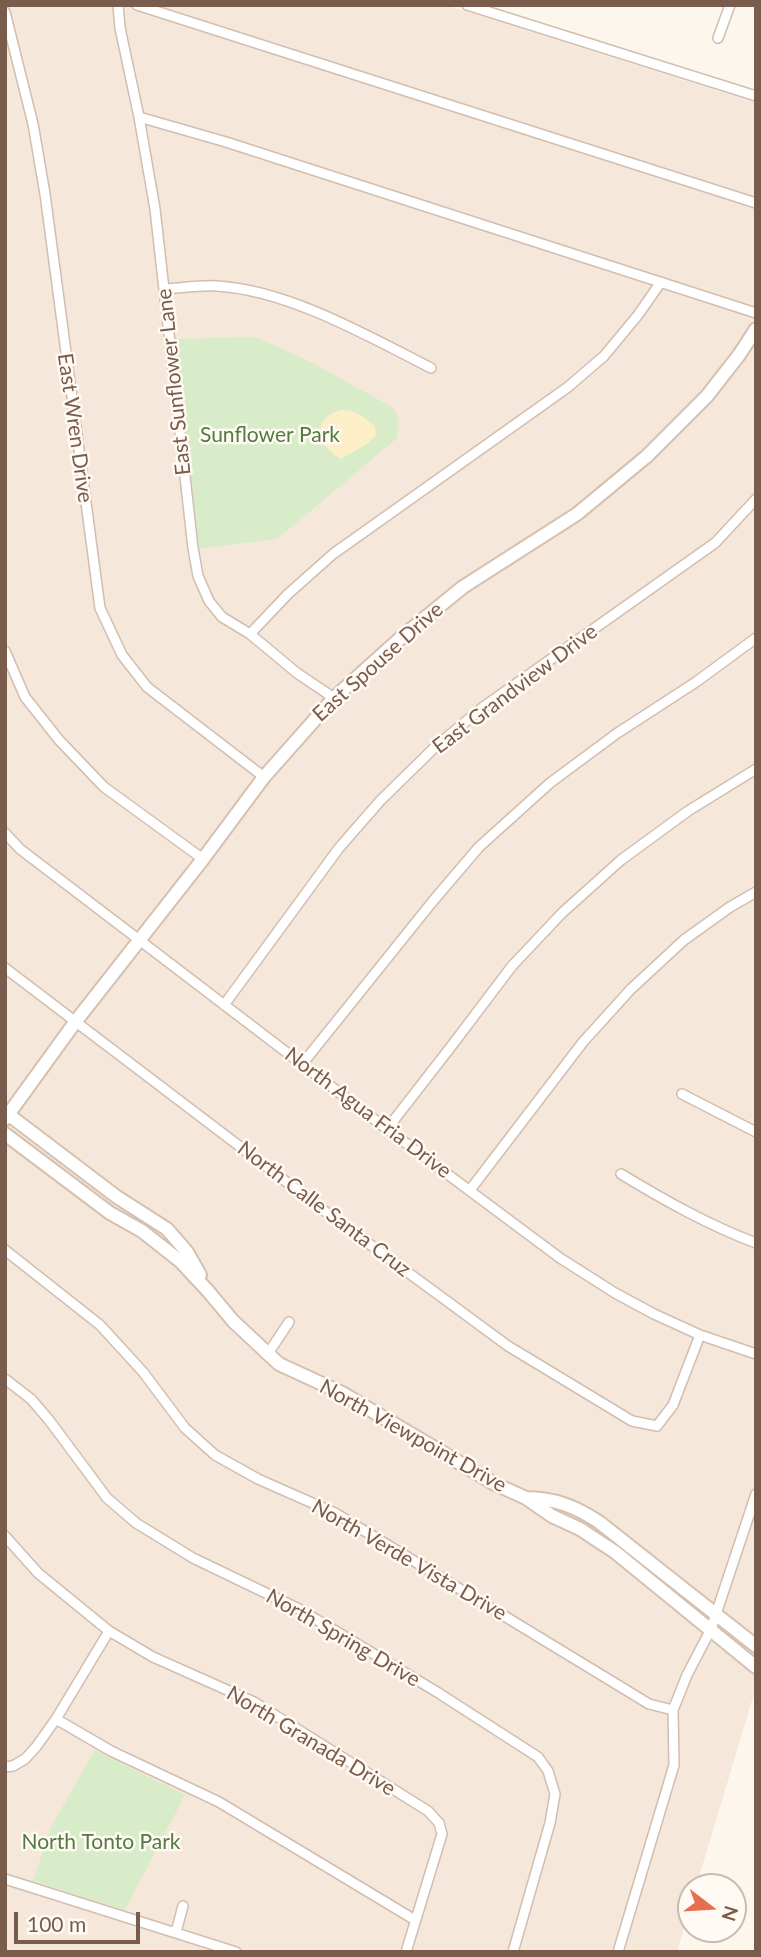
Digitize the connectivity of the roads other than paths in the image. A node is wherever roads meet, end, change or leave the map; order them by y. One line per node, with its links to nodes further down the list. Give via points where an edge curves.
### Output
1 (118, 5): 8 (street, East Sunflower Lane)
2 (137, 5): 9 (street)
3 (467, 5): 7 (street)
4 (730, 5): 6 (street)
5 (5, 12): 21 (street, East Wren Drive, via 45,194 100,608 122,655 147,687)
6 (719, 38)
7 (756, 96)
8 (139, 117): 10 (street); 11 (street, East Sunflower Lane)
9 (756, 203)
10 (661, 282): 12 (street); 16 (street, via 604,356 568,387 333,554)
11 (164, 289): 14 (street, via 217,286 264,293 334,320); 16 (street, East Sunflower Lane, via 198,576 222,617)
12 (756, 313)
13 (756, 329): 19 (main road, East Spouse Drive, via 707,396 647,456 577,514 463,587)
14 (431, 368)
15 (756, 499): 27 (street, East Grandview Drive, via 715,543 482,708 434,748 339,848)
16 (250, 635): 19 (street, East Sunflower Lane)
17 (756, 638): 29 (street, via 550,783 479,847)
18 (5, 651): 23 (street, via 25,697 59,740 104,787)
19 (334, 698): 21 (main road, East Spouse Drive)
20 (756, 769): 32 (street, via 621,860 562,913 512,966)
21 (264, 777): 23 (main road, East Spouse Drive)
22 (5, 833): 25 (street, North Agua Fria Drive)
23 (203, 859): 25 (main road, East Spouse Drive)
24 (756, 892): 36 (street, via 684,940 631,989 583,1042)
25 (139, 940): 27 (street, North Agua Fria Drive); 28 (main road, East Spouse Drive)
26 (5, 968): 28 (street, North Calle Santa Cruz)
27 (224, 1004): 29 (street, North Agua Fria Drive)
28 (76, 1021): 31 (main road, East Spouse Drive); 41 (street, North Calle Santa Cruz, via 508,1346 632,1421 657,1426 673,1405)
29 (303, 1063): 32 (street, North Agua Fria Drive)
30 (682, 1094): 33 (street)
31 (7, 1117): 39 (main road, North Viewpoint Drive, via 167,1229 187,1252)
32 (387, 1129): 36 (street, North Agua Fria Drive)
33 (756, 1132)
34 (5, 1134): 39 (main road, North Viewpoint Drive, via 159,1244)
35 (621, 1174): 37 (street, via 677,1207)
36 (470, 1190): 41 (street, North Agua Fria Drive, via 571,1265)
37 (756, 1243)
38 (5, 1250): 53 (street, North Verde Vista Drive, via 100,1325 144,1372 185,1428 215,1455 335,1513 649,1704)
39 (208, 1291): 43 (main road, North Viewpoint Drive)
40 (289, 1322): 43 (street)
41 (700, 1335): 42 (street, North Agua Fria Drive)
42 (756, 1354)
43 (267, 1355): 46 (main road, North Viewpoint Drive)
44 (5, 1379): 62 (street, North Spring Drive, via 31,1399 107,1498 136,1523 193,1559 299,1609 538,1757 555,1794)
45 (756, 1494): 48 (street)
46 (526, 1498): 48 (main road, North Viewpoint Drive, via 545,1498 583,1511); 49 (main road, North Viewpoint Drive, via 615,1552)
47 (5, 1536): 50 (street, North Granada Drive, via 38,1573)
48 (716, 1614): 49 (street); 51 (main road, North Viewpoint Drive)
49 (711, 1629): 52 (main road, North Viewpoint Drive); 53 (street)
50 (109, 1631): 54 (street); 58 (street, North Granada Drive, via 153,1657 254,1702 428,1811 442,1834)
51 (756, 1646)
52 (756, 1667)
53 (673, 1710): 63 (street, via 674,1765)
54 (56, 1719): 55 (street, via 25,1759); 58 (street, via 111,1751 219,1802)
55 (5, 1767)
56 (5, 1879): 59 (street)
57 (183, 1906): 59 (street)
58 (415, 1920): 61 (street, North Granada Drive)
59 (176, 1932): 60 (street)
60 (236, 1952)
61 (406, 1952)
62 (513, 1952)
63 (618, 1952)

